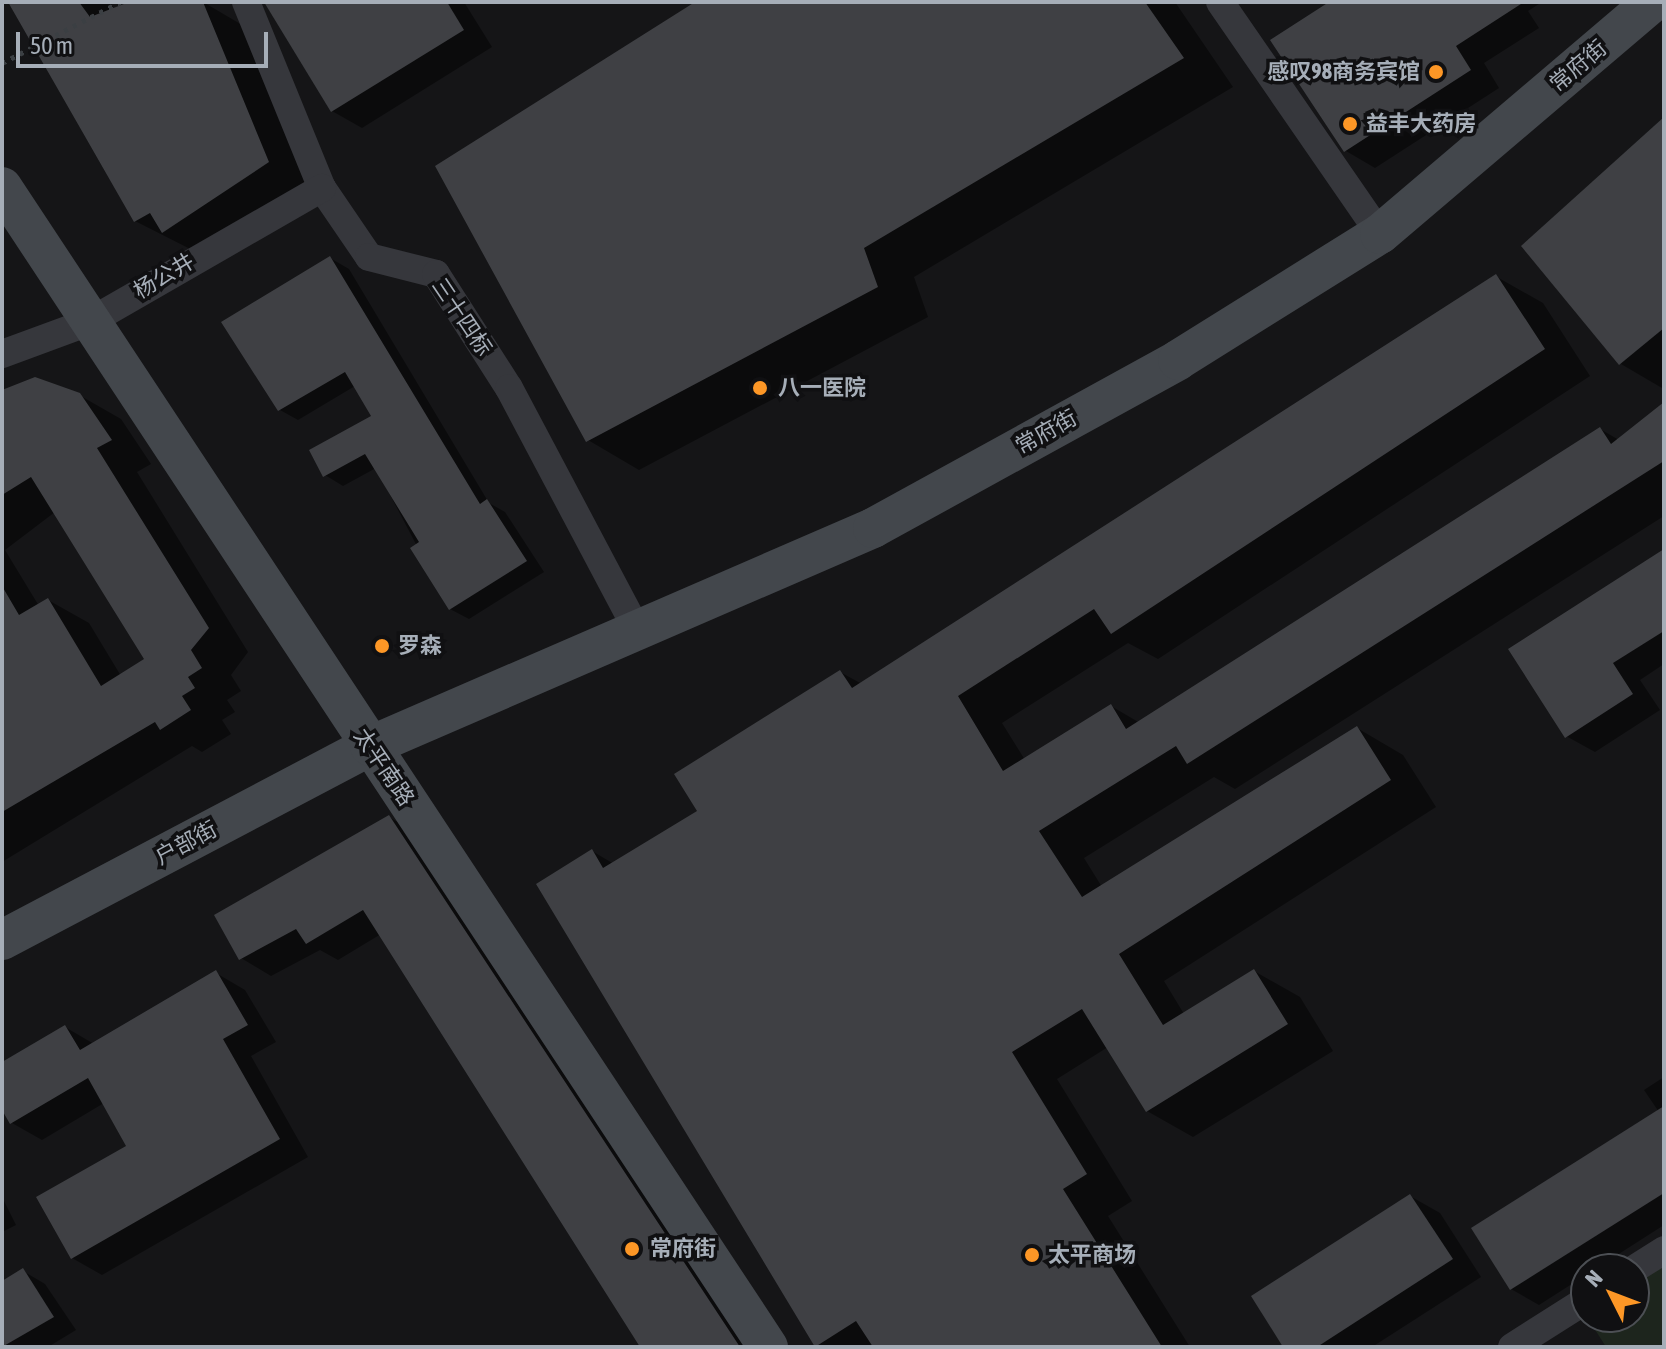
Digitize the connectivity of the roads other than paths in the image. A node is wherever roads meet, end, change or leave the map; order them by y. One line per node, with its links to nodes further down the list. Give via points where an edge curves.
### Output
1 (246, 2): 5 (street, 三十四标)
2 (1220, 2): 6 (street)
3 (1653, 2): 6 (main road, 常府街)
4 (2, 187): 7 (main road, 太平南路)
5 (322, 188): 7 (street, 杨公井); 9 (street, 三十四标, via 369,257 436,274 509,388)
6 (1380, 234): 9 (main road, 常府街, via 1178,360 873,528)
7 (89, 322): 8 (street, 杨公井); 10 (main road, 太平南路)
8 (2, 354)
9 (635, 626): 10 (main road, 常府街)
10 (370, 746): 11 (main road, 户部街); 13 (main road, 太平南路)
11 (2, 940)
12 (1570, 1310): 14 (street)
13 (768, 1347)
14 (1512, 1347)

